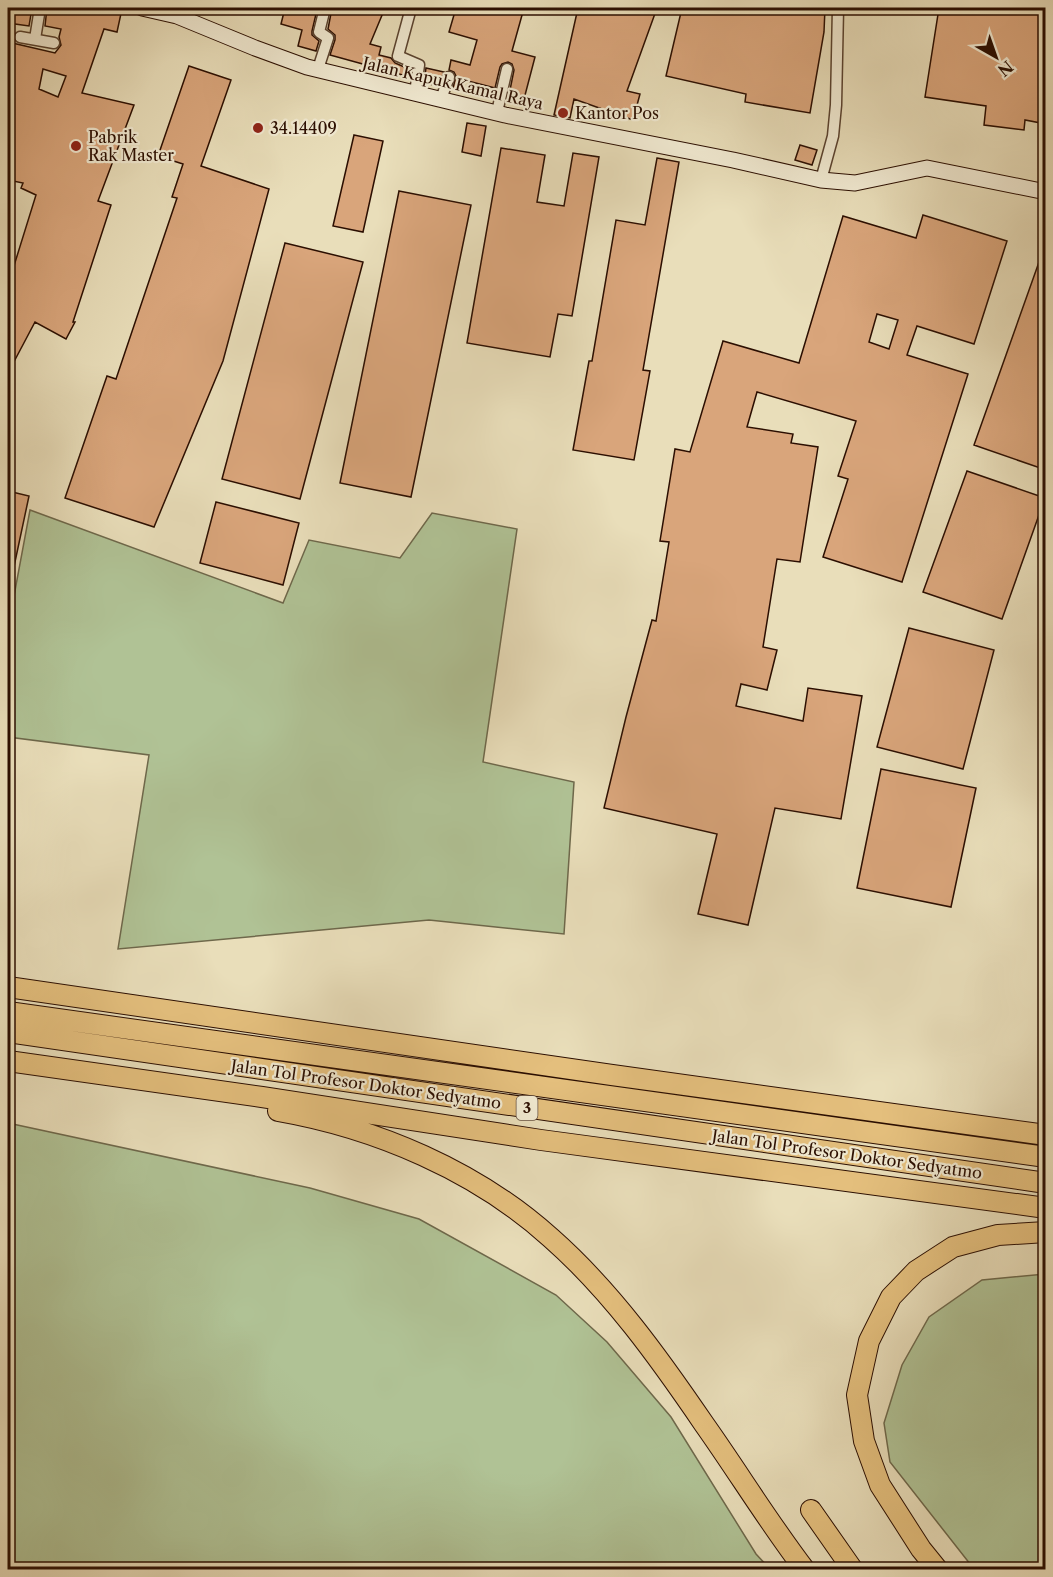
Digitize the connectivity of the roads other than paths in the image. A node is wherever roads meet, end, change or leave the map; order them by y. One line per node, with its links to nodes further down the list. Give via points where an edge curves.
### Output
1 (40, 8): 7 (street)
2 (142, 8): 9 (main road, Jalan Kapuk Kamal Raya, via 177,16 288,61)
3 (325, 8): 9 (street, via 319,32 328,38)
4 (411, 8): 12 (street, via 398,56 420,65)
5 (838, 8): 15 (street, via 833,136)
6 (20, 37): 7 (street)
7 (35, 39): 8 (street)
8 (54, 43)
9 (318, 69): 12 (main road, Jalan Kapuk Kamal Raya)
10 (507, 69): 14 (street)
11 (449, 77): 13 (street)
12 (415, 93): 13 (main road, Jalan Kapuk Kamal Raya)
13 (441, 99): 14 (main road, Jalan Kapuk Kamal Raya)
14 (497, 112): 15 (main road, Jalan Kapuk Kamal Raya)
15 (821, 180): 16 (main road, Jalan Kapuk Kamal Raya, via 855,183 927,168)
16 (1046, 192)
17 (8, 987): 22 (highway)
18 (8, 1012): 23 (highway, Jalan Tol Profesor Doktor Sedyatmo / 3)
19 (8, 1032): 24 (highway, Jalan Tol Profesor Doktor Sedyatmo / 3)
20 (8, 1060): 25 (highway, Jalan Tol Profesor Doktor Sedyatmo / 3, via 541,1140)
21 (8, 1066): 28 (highway, via 335,1124 386,1140 470,1180 514,1208 567,1253 619,1310 697,1413)
22 (1046, 1135)
23 (1046, 1157)
24 (1046, 1183)
25 (1046, 1208)
26 (1046, 1233): 30 (highway, via 998,1236 953,1247 916,1271 891,1297 869,1341 857,1395 864,1441 880,1485)
27 (811, 1510): 29 (highway)
28 (805, 1569)
29 (853, 1569)
30 (938, 1569)

